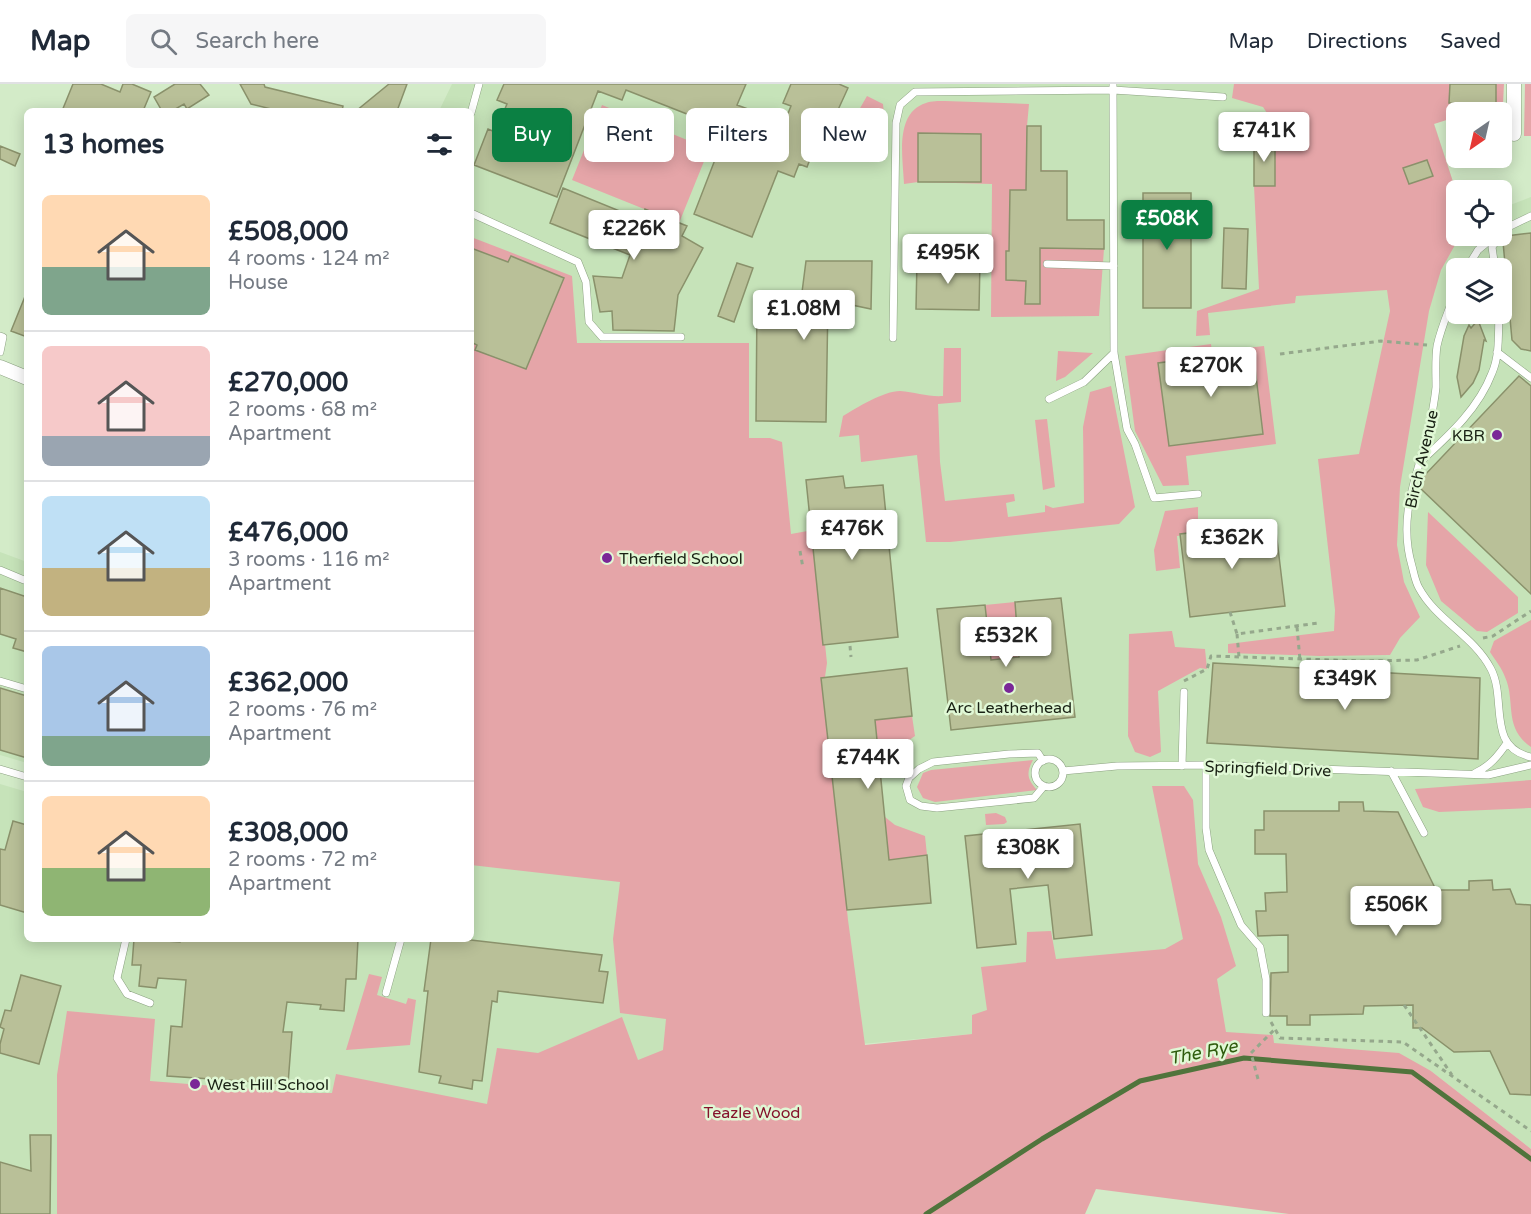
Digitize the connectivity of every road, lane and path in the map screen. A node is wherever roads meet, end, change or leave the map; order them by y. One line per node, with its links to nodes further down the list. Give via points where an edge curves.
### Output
1 (479, 84): 5 (lane)
2 (1514, 84): 6 (street)
3 (1113, 87): 4 (lane); 14 (lane); 19 (lane, via 915,92 900,105 896,123)
4 (1223, 97)
5 (472, 108)
6 (1514, 110): 7 (street)
7 (1514, 134)
8 (474, 214): 18 (lane, via 578,262 586,282 589,322 602,337)
9 (1531, 216): 10 (lane)
10 (1512, 226)
11 (1483, 246): 12 (lane)
12 (1473, 258)
13 (1047, 264): 14 (lane)
14 (1114, 266): 23 (lane)
15 (1446, 319): 20 (lane, Birch Avenue)
16 (1498, 324): 22 (lane)
17 (0, 336): 21 (lane)
18 (681, 337)
19 (893, 338)
20 (1437, 346): 24 (path, via 1380,341); 29 (lane, Birch Avenue, via 1436,391)
21 (0, 352)
22 (1497, 352): 27 (lane); 29 (lane, via 1492,373 1476,403)
23 (1114, 353): 28 (lane, via 1084,382); 30 (lane, via 1127,429 1154,498)
24 (1280, 354)
25 (0, 367): 26 (street)
26 (24, 377)
27 (1531, 378)
28 (1048, 399)
29 (1419, 463): 48 (lane, Birch Avenue, via 1410,494 1406,546 1417,586 1435,612 1472,642 1492,669 1501,729)
30 (1198, 494)
31 (800, 551): 32 (path)
32 (803, 568)
33 (0, 570): 34 (lane)
34 (24, 580)
35 (1230, 612): 38 (path)
36 (1318, 623): 37 (path)
37 (1297, 627): 38 (path); 42 (path)
38 (1237, 634): 41 (path)
39 (850, 646): 40 (path)
40 (851, 657)
41 (1239, 657): 42 (path); 44 (path, via 1211,656)
42 (1300, 660): 43 (path)
43 (1417, 660)
44 (1208, 669)
45 (0, 681): 46 (lane)
46 (24, 688)
47 (1184, 692): 53 (lane)
48 (1507, 743): 49 (lane); 57 (lane, via 1497,758)
49 (1531, 757)
50 (1043, 761): 55 (lane, via 1057,761); 59 (lane, via 1035,774); 59 (lane, via 1038,753 933,762 919,769 906,786 910,800 937,808 1034,798)
51 (1206, 765): 53 (lane, Springfield Drive); 56 (lane, Springfield Drive); 66 (lane, via 1209,850 1241,925 1260,947 1266,979)
52 (1531, 765): 57 (lane, Springfield Drive, via 1488,776)
53 (1182, 766): 55 (lane, Springfield Drive)
54 (0, 769): 58 (lane)
55 (1063, 771): 59 (lane, via 1061,781)
56 (1390, 771): 57 (lane, Springfield Drive); 60 (lane)
57 (1473, 774)
58 (24, 776)
59 (1044, 786)
60 (1424, 833)
61 (125, 942): 64 (lane, via 117,978 127,994)
62 (401, 942): 63 (lane)
63 (386, 993)
64 (150, 1004)
65 (1404, 1005): 68 (path)
66 (1266, 1013): 67 (path)
67 (1275, 1029): 68 (path, via 1280,1038 1403,1042); 69 (path, via 1251,1053)
68 (1453, 1077): 70 (path)
69 (1258, 1079)
70 (1531, 1131)

